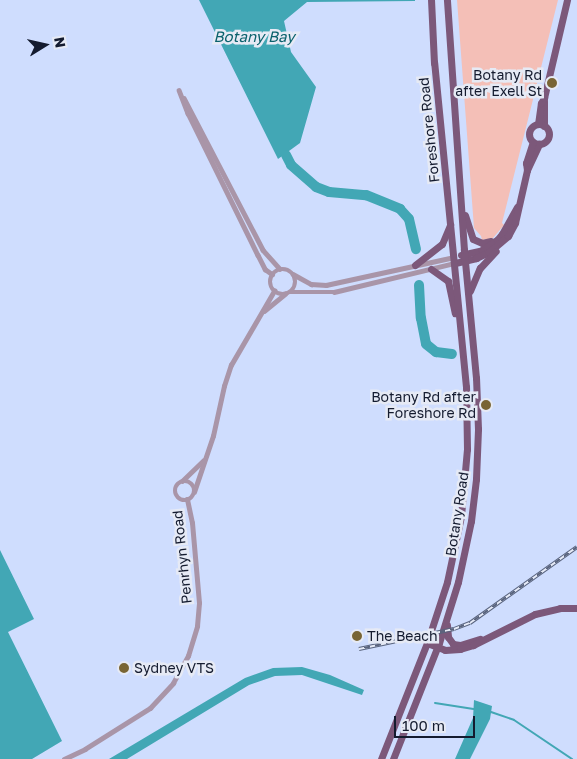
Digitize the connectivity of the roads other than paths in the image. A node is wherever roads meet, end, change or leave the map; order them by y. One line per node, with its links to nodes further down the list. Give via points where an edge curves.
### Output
1 (431, 0): 8 (main road, Foreshore Road, via 434,63)
2 (447, 0): 6 (main road, Foreshore Road)
3 (567, 0): 4 (main road, via 544,98 540,103)
4 (541, 125): 5 (main road, via 532,127 529,133); 5 (main road, via 549,131 548,138 545,142)
5 (536, 143): 7 (main road)
6 (461, 200): 9 (main road, via 471,236 477,241 490,241); 11 (main road, Foreshore Road)
7 (517, 206): 9 (main road); 10 (main road, via 515,223)
8 (451, 223): 12 (main road, Foreshore Road); 13 (main road, via 442,244)
9 (507, 225): 11 (main road, via 492,244)
10 (503, 242): 11 (main road, via 489,252); 20 (main road, via 480,268)
11 (465, 258): 12 (main road); 20 (main road, Botany Road)
12 (455, 260): 13 (street); 14 (street); 22 (main road, Botany Road)
13 (415, 265): 17 (street, via 326,286 312,284)
14 (432, 268): 19 (street, via 324,293); 22 (main road, via 448,281)
15 (280, 269): 16 (street); 16 (street, via 263,250 193,111 179,90 258,255); 17 (street)
16 (272, 274): 18 (street, via 270,284)
17 (293, 274): 19 (street, via 295,284)
18 (274, 291): 19 (street); 21 (street)
19 (288, 293): 21 (street)
20 (469, 294): 28 (main road, Botany Road, via 477,400 476,478 467,541)
21 (261, 314): 23 (street, Penrhyn Road, via 240,347 224,386)
22 (462, 343): 30 (main road, Botany Road, via 468,426 464,494)
23 (204, 460): 24 (street, Penrhyn Road); 25 (street, Penrhyn Road)
24 (182, 481): 25 (street, Penrhyn Road, via 191,484); 26 (street, Penrhyn Road, via 176,486 175,493 180,499)
25 (194, 492): 26 (street, Penrhyn Road)
26 (187, 500): 31 (street, Penrhyn Road, via 199,603 197,626 188,656 172,683 150,708)
27 (577, 608): 29 (main road, via 535,614)
28 (447, 617): 29 (main road, via 449,640 454,644); 30 (main road, Botany Road)
29 (484, 639): 30 (main road, via 460,649)
30 (432, 645): 32 (main road, Botany Road); 33 (main road, Botany Road)
31 (64, 759)
32 (381, 759)
33 (393, 759)

